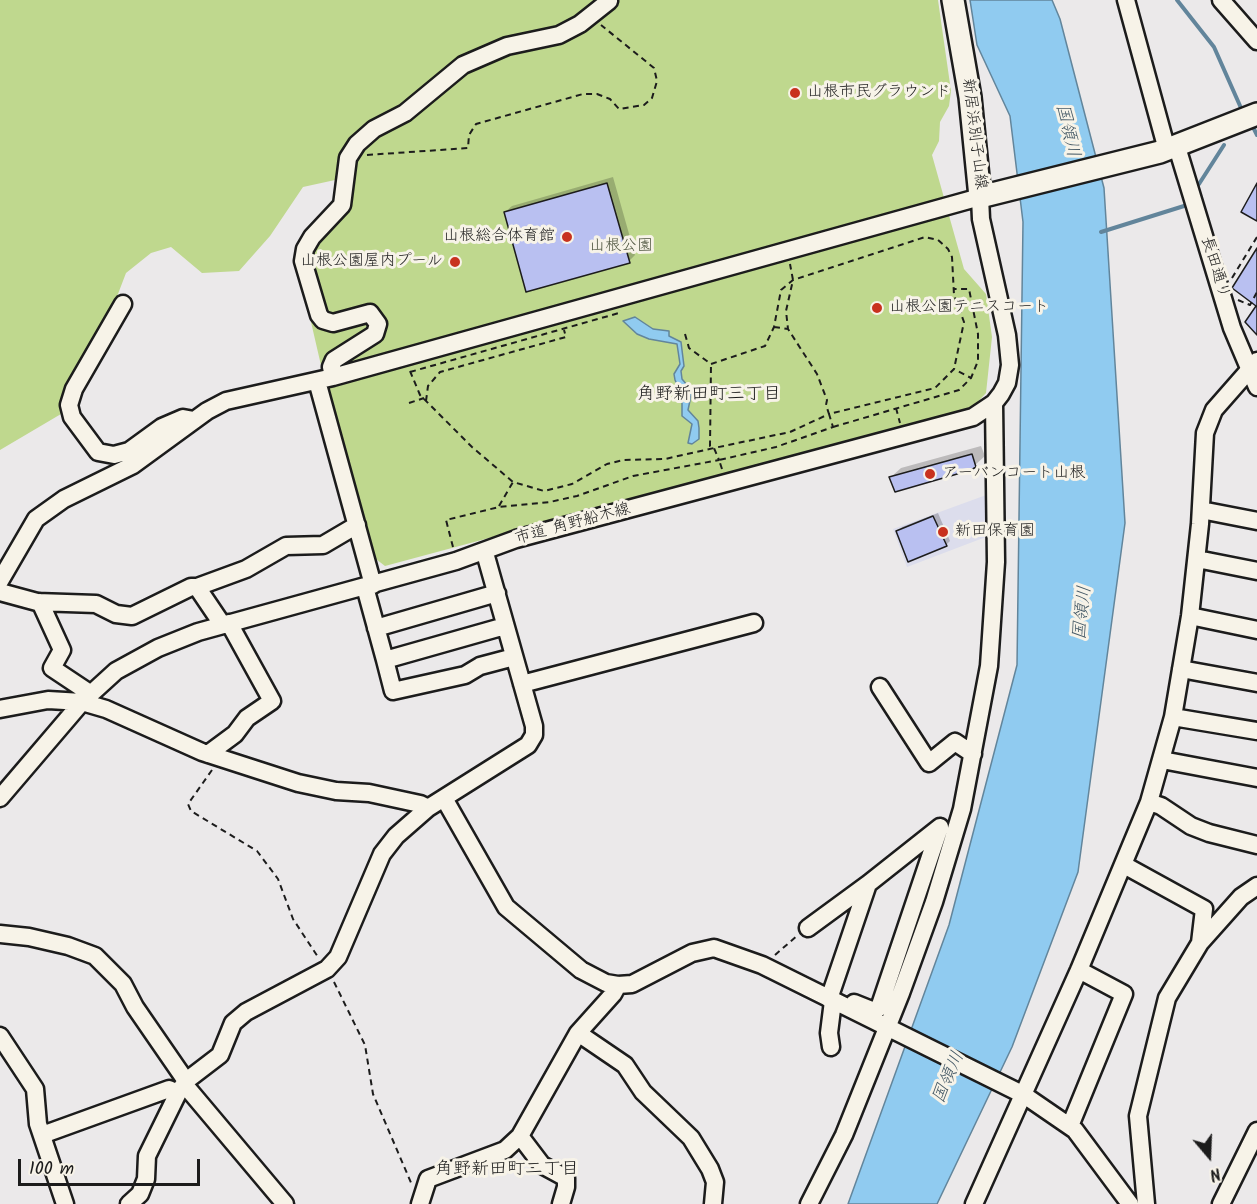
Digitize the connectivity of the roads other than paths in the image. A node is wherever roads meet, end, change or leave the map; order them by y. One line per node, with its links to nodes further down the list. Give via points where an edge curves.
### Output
1 (953, 0): 8 (main road, 新居浜別子山線, via 970,97)
2 (1126, 0): 7 (street, 長田通り)
3 (1221, 0): 5 (street)
4 (609, 1): 11 (street, via 559,35 507,46 463,65 405,113 374,129 357,144 348,161 342,205 312,237 304,249 303,261 318,315 323,320 333,323 370,313 378,324 375,334 334,360)
5 (1254, 30)
6 (1257, 114): 7 (main road, 新居浜別子山線)
7 (1168, 150): 8 (main road, 新居浜別子山線); 10 (street, 長田通り)
8 (980, 197): 11 (street, via 616,299 408,364); 13 (street, via 1010,366 1007,383)
9 (123, 304): 14 (street, via 74,389 69,405 72,417 98,452 114,455 129,451 162,427 183,418)
10 (1252, 365): 12 (street, 長田通り); 15 (street, via 1214,410 1204,433)
11 (325, 379): 14 (street, via 226,401); 17 (street)
12 (1257, 387)
13 (994, 403): 18 (street, 市道 角野船木線, via 973,417 516,539); 44 (street, via 996,562 989,666)
14 (195, 420): 21 (street, via 133,465 64,499 36,519)
15 (1201, 510): 16 (street); 19 (street)
16 (1257, 521)
17 (357, 525): 22 (street); 23 (street, via 323,545 286,546 246,569)
18 (485, 553): 22 (street, 市道 角野船木線); 25 (street)
19 (1197, 560): 20 (street); 27 (street)
20 (1257, 571)
21 (0, 582)
22 (369, 586): 28 (street, 市道 角野船木線); 31 (street)
23 (197, 587): 26 (street, via 132,616 116,614 96,604); 28 (street)
24 (0, 592): 26 (street)
25 (497, 593): 30 (street); 31 (street)
26 (40, 602): 39 (street, via 62,650 52,668)
27 (1190, 616): 32 (street); 35 (street)
28 (226, 623): 39 (street, 市道 角野船木線, via 158,648 116,671); 43 (street, via 272,701)
29 (754, 623): 37 (street)
30 (505, 626): 33 (street); 34 (street)
31 (376, 628): 34 (street)
32 (1257, 630)
33 (514, 657): 34 (street, via 480,666 465,675 393,691); 37 (street)
34 (385, 660)
35 (1181, 669): 36 (street); 41 (street)
36 (1257, 683)
37 (522, 684): 48 (street, via 534,726 528,745)
38 (880, 687): 44 (street, via 929,763 955,742)
39 (86, 698): 40 (street); 43 (street); 47 (street, 市道 角野船木線)
40 (0, 709)
41 (1173, 717): 42 (street); 45 (street)
42 (1257, 731)
43 (208, 754): 50 (street, via 298,783 369,793)
44 (973, 754): 51 (street)
45 (1162, 760): 46 (street); 49 (street)
46 (1257, 778)
47 (0, 798)
48 (445, 800): 50 (street); 61 (street, via 506,907 581,970)
49 (1149, 802): 53 (street, via 1191,826); 54 (street)
50 (428, 808): 67 (street, via 382,854 333,963 321,974 246,1012 233,1023 220,1055)
51 (962, 810): 52 (street); 63 (street)
52 (940, 827): 55 (street); 62 (street, via 879,1008 874,1011)
53 (1257, 845)
54 (1124, 865): 59 (street, via 1204,909); 60 (street)
55 (868, 884): 57 (street); 62 (street)
56 (1257, 886): 59 (street, via 1241,897)
57 (808, 928)
58 (0, 934): 67 (street, via 68,946 94,956 123,984)
59 (1200, 943): 82 (street, via 1167,998 1138,1116)
60 (1079, 970): 68 (street); 69 (street, via 1124,994)
61 (618, 985): 62 (street, via 632,984 692,953 714,948); 64 (street)
62 (831, 998): 63 (street); 66 (street)
63 (891, 1031): 68 (street); 79 (street)
64 (578, 1033): 72 (street); 78 (street, via 625,1065 643,1092 692,1138 715,1182)
65 (0, 1036): 71 (street, via 35,1089)
66 (831, 1047)
67 (183, 1086): 71 (street); 74 (street, via 147,1156 146,1179 140,1194); 75 (street)
68 (1021, 1094): 69 (street); 80 (street)
69 (1070, 1126): 81 (street)
70 (1257, 1131): 83 (street)
71 (42, 1136): 73 (street)
72 (520, 1136): 76 (street, via 505,1150 428,1179); 77 (street, via 542,1165 566,1178)
73 (65, 1204)
74 (129, 1204)
75 (285, 1204)
76 (420, 1204)
77 (561, 1204)
78 (713, 1204)
79 (809, 1204)
80 (974, 1204)
81 (1130, 1204)
82 (1146, 1204)
83 (1221, 1204)

